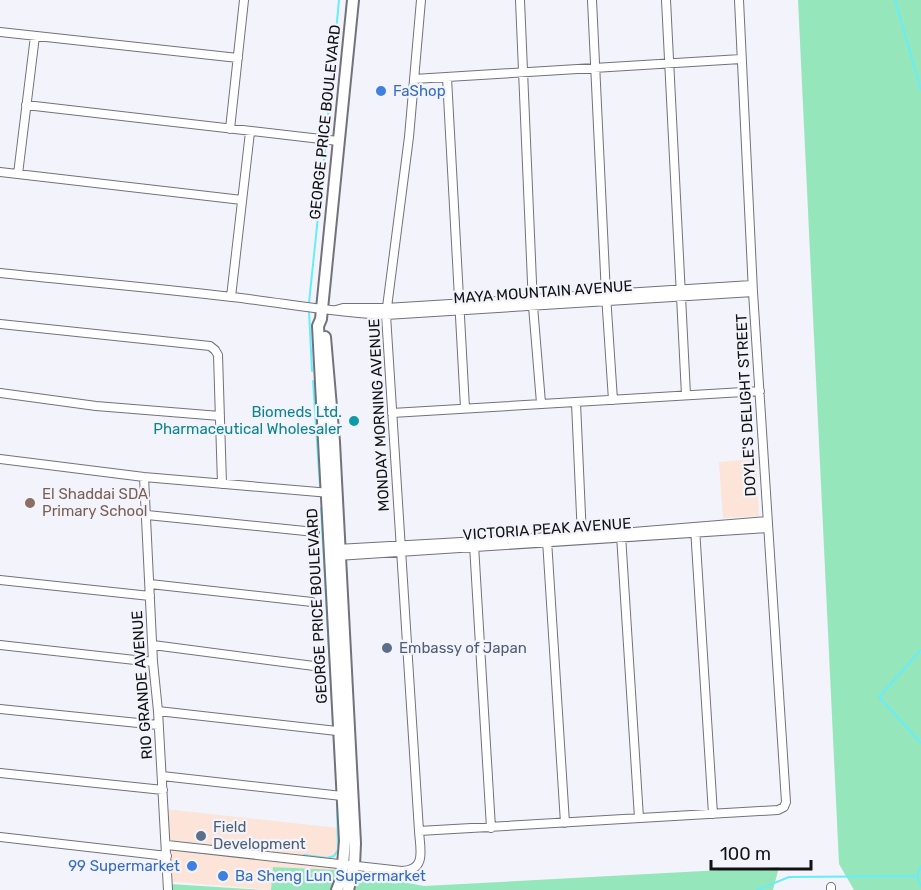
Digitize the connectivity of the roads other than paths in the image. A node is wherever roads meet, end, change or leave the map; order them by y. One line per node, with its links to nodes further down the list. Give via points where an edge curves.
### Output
1 (244, 0): 10 (street)
2 (353, 0): 20 (main road, GEORGE PRICE BOULEVARD)
3 (421, 0): 16 (street, MONDAY MORNING AVENUE)
4 (520, 0): 14 (street)
5 (592, 0): 13 (street)
6 (666, 0): 12 (street)
7 (739, 0): 11 (street, DOYLE'S DELIGHT STREET)
8 (0, 32): 9 (street)
9 (35, 36): 10 (street); 17 (street)
10 (238, 58): 18 (street)
11 (741, 58): 12 (street); 25 (street, DOYLE'S DELIGHT STREET)
12 (668, 62): 13 (street); 26 (street)
13 (594, 69): 14 (street); 28 (street)
14 (521, 73): 15 (street); 29 (street)
15 (447, 78): 16 (street); 30 (street)
16 (414, 79): 31 (street, MONDAY MORNING AVENUE)
17 (26, 105): 18 (street); 22 (street)
18 (230, 129): 19 (street)
19 (250, 132): 20 (street); 23 (street)
20 (338, 141): 32 (main road, GEORGE PRICE BOULEVARD)
21 (0, 172): 22 (street)
22 (18, 174): 23 (street)
23 (242, 200): 27 (street)
24 (0, 273): 27 (street, MAYA MOUNTAIN AVENUE)
25 (752, 289): 26 (street, MAYA MOUNTAIN AVENUE); 34 (street, DOYLE'S DELIGHT STREET)
26 (679, 294): 28 (street, MAYA MOUNTAIN AVENUE); 36 (street)
27 (231, 297): 32 (street, MAYA MOUNTAIN AVENUE)
28 (606, 298): 29 (street, MAYA MOUNTAIN AVENUE); 37 (street)
29 (533, 303): 30 (street, MAYA MOUNTAIN AVENUE); 38 (street)
30 (459, 307): 31 (street, MAYA MOUNTAIN AVENUE); 40 (street)
31 (386, 312): 32 (street, MAYA MOUNTAIN AVENUE, via 336,310); 41 (street, MONDAY MORNING AVENUE)
32 (321, 314): 46 (main road, GEORGE PRICE BOULEVARD, via 318,326)
33 (0, 324): 42 (street, via 210,346 218,355)
34 (760, 392): 36 (street); 48 (street, DOYLE'S DELIGHT STREET)
35 (0, 393): 42 (street)
36 (686, 395): 37 (street)
37 (613, 400): 39 (street)
38 (541, 403): 39 (street); 40 (street)
39 (576, 403): 52 (street)
40 (465, 408): 41 (street)
41 (392, 413): 55 (street, MONDAY MORNING AVENUE)
42 (220, 416): 45 (street)
43 (0, 459): 44 (street)
44 (144, 477): 45 (street); 47 (street, RIO GRANDE AVENUE)
45 (222, 484): 46 (street)
46 (331, 493): 56 (main road, GEORGE PRICE BOULEVARD)
47 (147, 515): 50 (street); 58 (street, RIO GRANDE AVENUE)
48 (767, 525): 49 (street, VICTORIA PEAK AVENUE); 74 (street, DOYLE'S DELIGHT STREET, via 786,802 777,810)
49 (695, 530): 51 (street, VICTORIA PEAK AVENUE); 74 (street)
50 (315, 532)
51 (621, 536): 52 (street, VICTORIA PEAK AVENUE); 75 (street)
52 (582, 537): 53 (street, VICTORIA PEAK AVENUE)
53 (547, 541): 54 (street, VICTORIA PEAK AVENUE); 76 (street)
54 (474, 544): 55 (street, VICTORIA PEAK AVENUE); 77 (street)
55 (400, 549): 56 (street, VICTORIA PEAK AVENUE); 78 (street, MONDAY MORNING AVENUE)
56 (334, 553): 65 (main road, GEORGE PRICE BOULEVARD)
57 (0, 580): 59 (street)
58 (150, 584): 59 (street, RIO GRANDE AVENUE); 60 (street)
59 (150, 596): 62 (street, RIO GRANDE AVENUE)
60 (312, 602)
61 (0, 645): 63 (street)
62 (153, 645): 63 (street, RIO GRANDE AVENUE); 64 (street)
63 (153, 662): 67 (street, RIO GRANDE AVENUE)
64 (314, 666)
65 (342, 682): 73 (main road, GEORGE PRICE BOULEVARD); 82 (main road, GEORGE PRICE BOULEVARD)
66 (0, 709): 68 (street)
67 (158, 711): 68 (street, RIO GRANDE AVENUE); 69 (street)
68 (158, 725): 71 (street, RIO GRANDE AVENUE)
69 (337, 731)
70 (0, 773): 72 (street)
71 (162, 776): 72 (street, RIO GRANDE AVENUE); 73 (street)
72 (163, 790): 80 (street, RIO GRANDE AVENUE)
73 (342, 796): 82 (main road, GEORGE PRICE BOULEVARD)
74 (713, 814): 75 (street)
75 (639, 818): 76 (street)
76 (565, 823): 77 (street)
77 (491, 828): 78 (street)
78 (419, 831): 82 (street, MONDAY MORNING AVENUE, via 419,865 411,871)
79 (0, 837): 81 (street)
80 (167, 845): 81 (street, RIO GRANDE AVENUE); 82 (street)
81 (167, 856): 83 (street, RIO GRANDE AVENUE)
82 (349, 865): 84 (main road, GEORGE PRICE BOULEVARD); 85 (main road, GEORGE PRICE BOULEVARD)
83 (168, 890)
84 (337, 890)
85 (348, 890)

